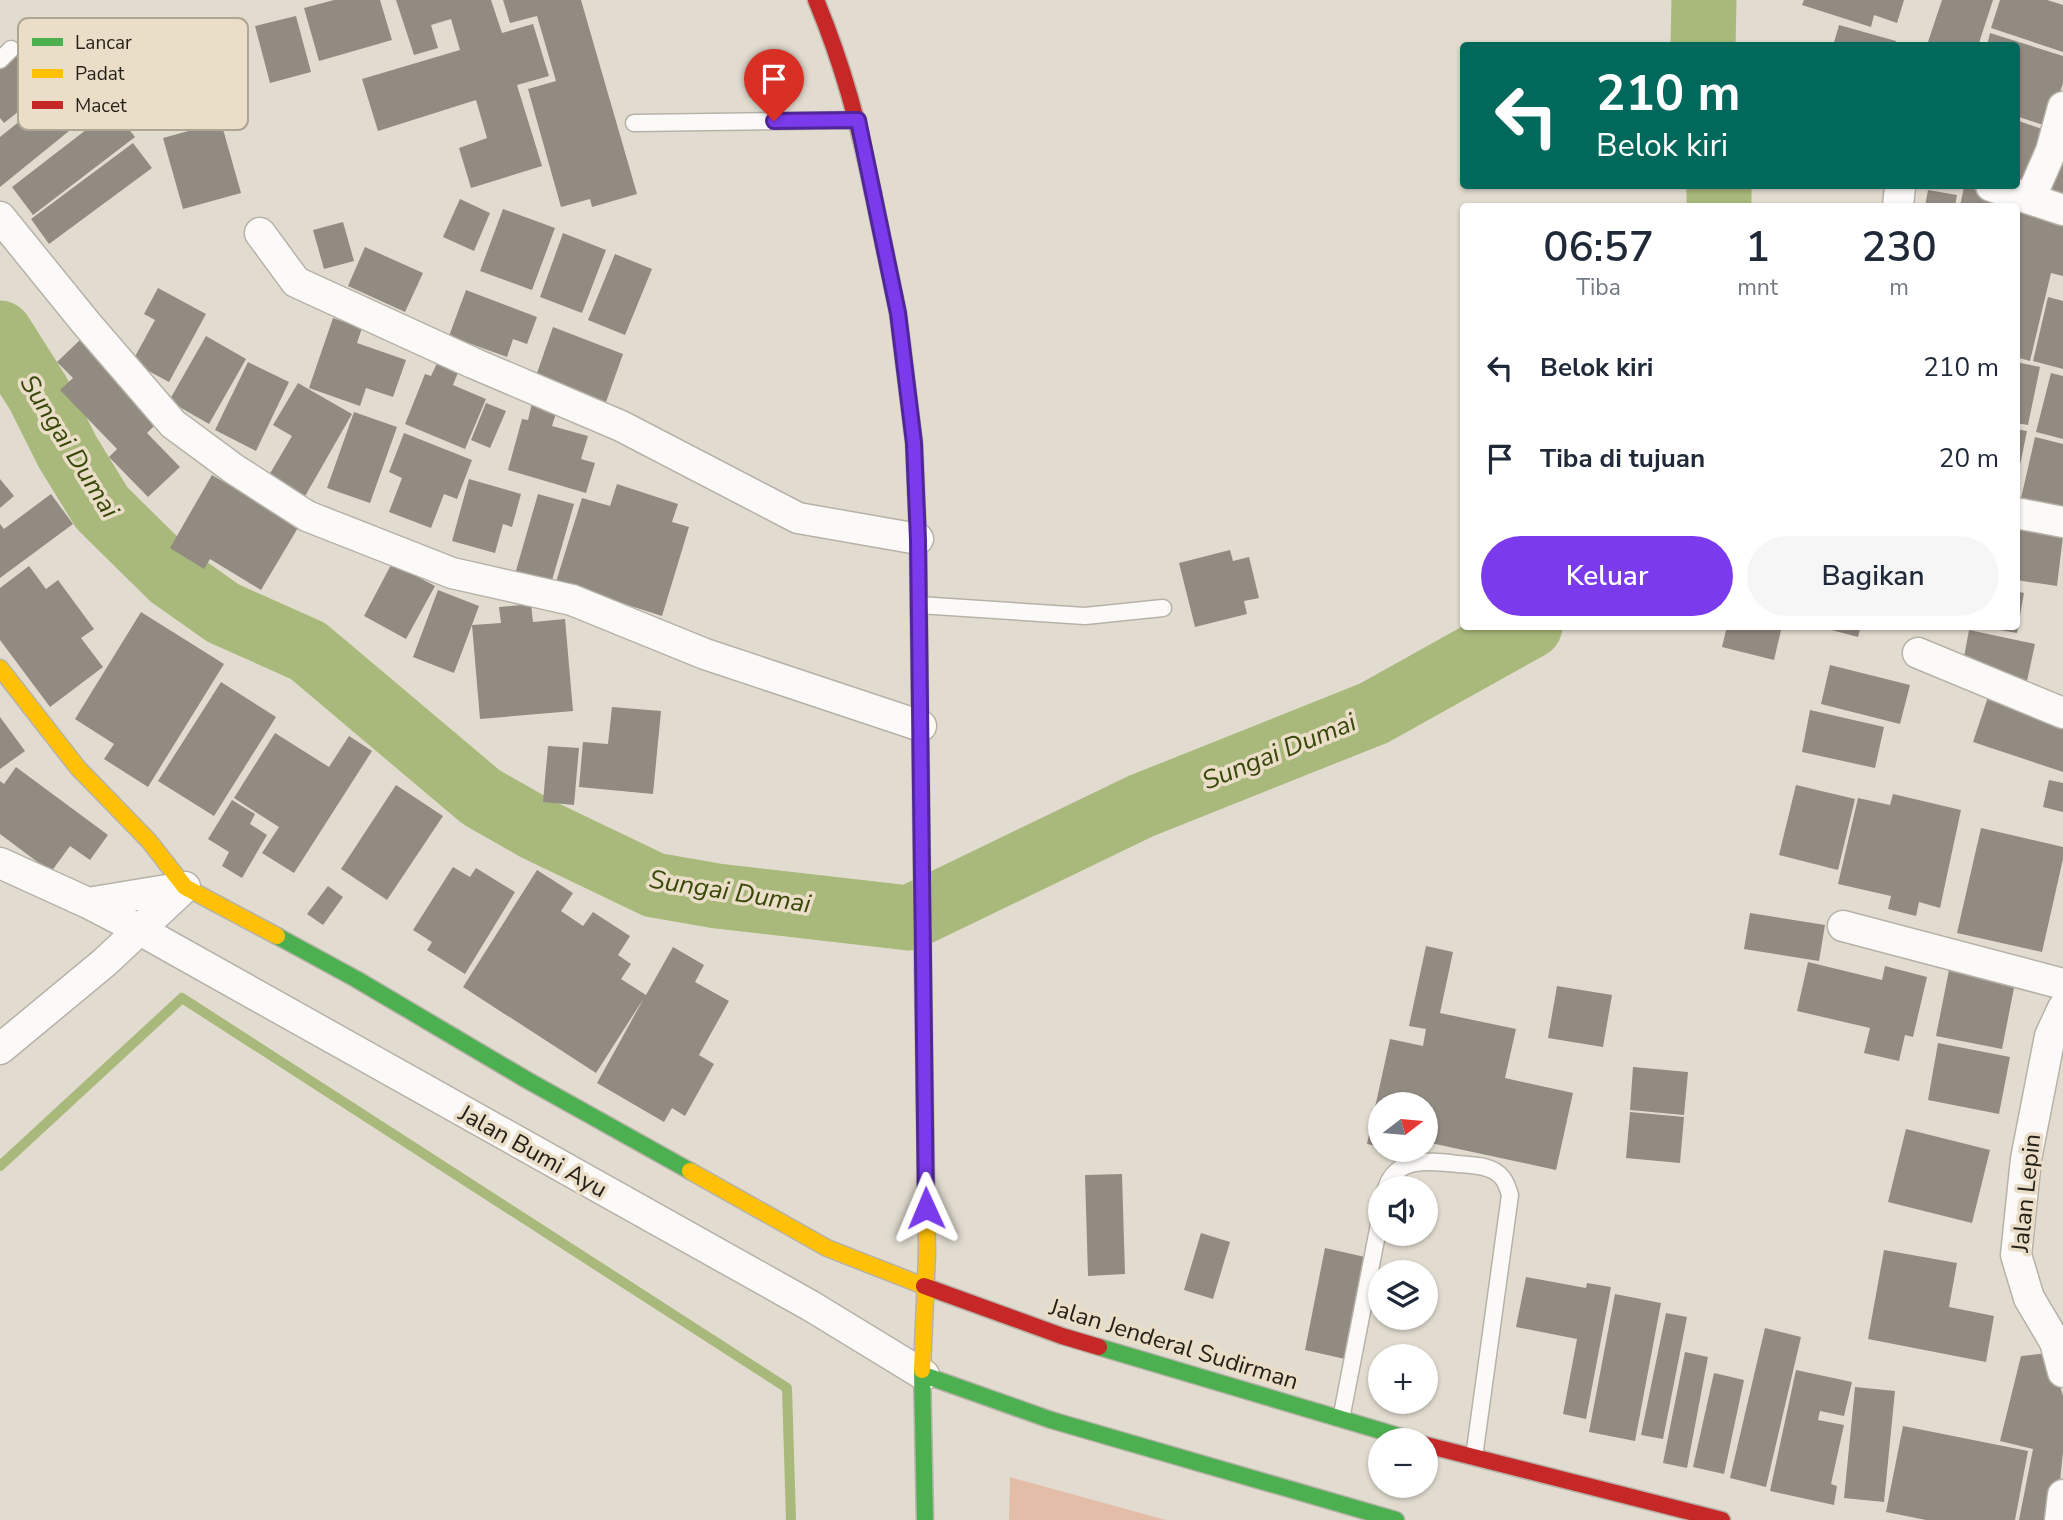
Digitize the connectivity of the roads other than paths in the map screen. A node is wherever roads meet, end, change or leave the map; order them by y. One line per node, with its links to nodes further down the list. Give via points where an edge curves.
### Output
1 (816, 0): 3 (main road)
2 (2063, 107): 6 (street)
3 (858, 120): 4 (lane); 12 (main road, via 898,313 914,443)
4 (634, 123)
5 (2001, 189): 6 (street)
6 (2030, 199): 7 (street)
7 (2063, 210)
8 (0, 217): 18 (street, via 173,424 307,516 452,573 572,600 705,654)
9 (260, 233): 12 (street, via 296,282 621,426 798,518)
10 (2020, 514): 11 (street)
11 (2063, 522)
12 (918, 540): 13 (main road)
13 (919, 605): 14 (lane, via 1085,615); 18 (main road)
14 (1163, 608)
15 (1918, 653): 17 (street)
16 (0, 668): 20 (main road, via 78,768 149,841)
17 (2063, 713)
18 (921, 726): 29 (main road)
19 (0, 863): 21 (street, Jalan Bumi Ayu)
20 (185, 887): 21 (street); 23 (street); 29 (main road, via 356,979 827,1248)
21 (88, 903): 23 (street, Jalan Bumi Ayu)
22 (1843, 926): 24 (street)
23 (140, 930): 26 (street); 31 (street, Jalan Bumi Ayu, via 811,1306)
24 (2063, 984)
25 (2063, 1008): 30 (street, Jalan Lepin, via 2050,1036 2026,1159 2016,1255 2029,1298 2054,1342)
26 (0, 1049)
27 (1393, 1176): 35 (lane, via 1405,1165 1421,1160 1483,1167 1506,1181 1510,1195)
28 (1375, 1246): 32 (lane)
29 (924, 1286): 31 (main road); 32 (main road, Jalan Jenderal Sudirman, via 1062,1336)
30 (2063, 1372)
31 (924, 1375): 37 (main road); 38 (main road, via 1051,1420)
32 (1341, 1419): 33 (main road, Jalan Jenderal Sudirman)
33 (1371, 1428)
34 (1438, 1447): 35 (main road)
35 (1474, 1457): 39 (main road)
36 (2063, 1494): 40 (street)
37 (925, 1520)
38 (1396, 1520)
39 (1722, 1520)
40 (2060, 1520)

